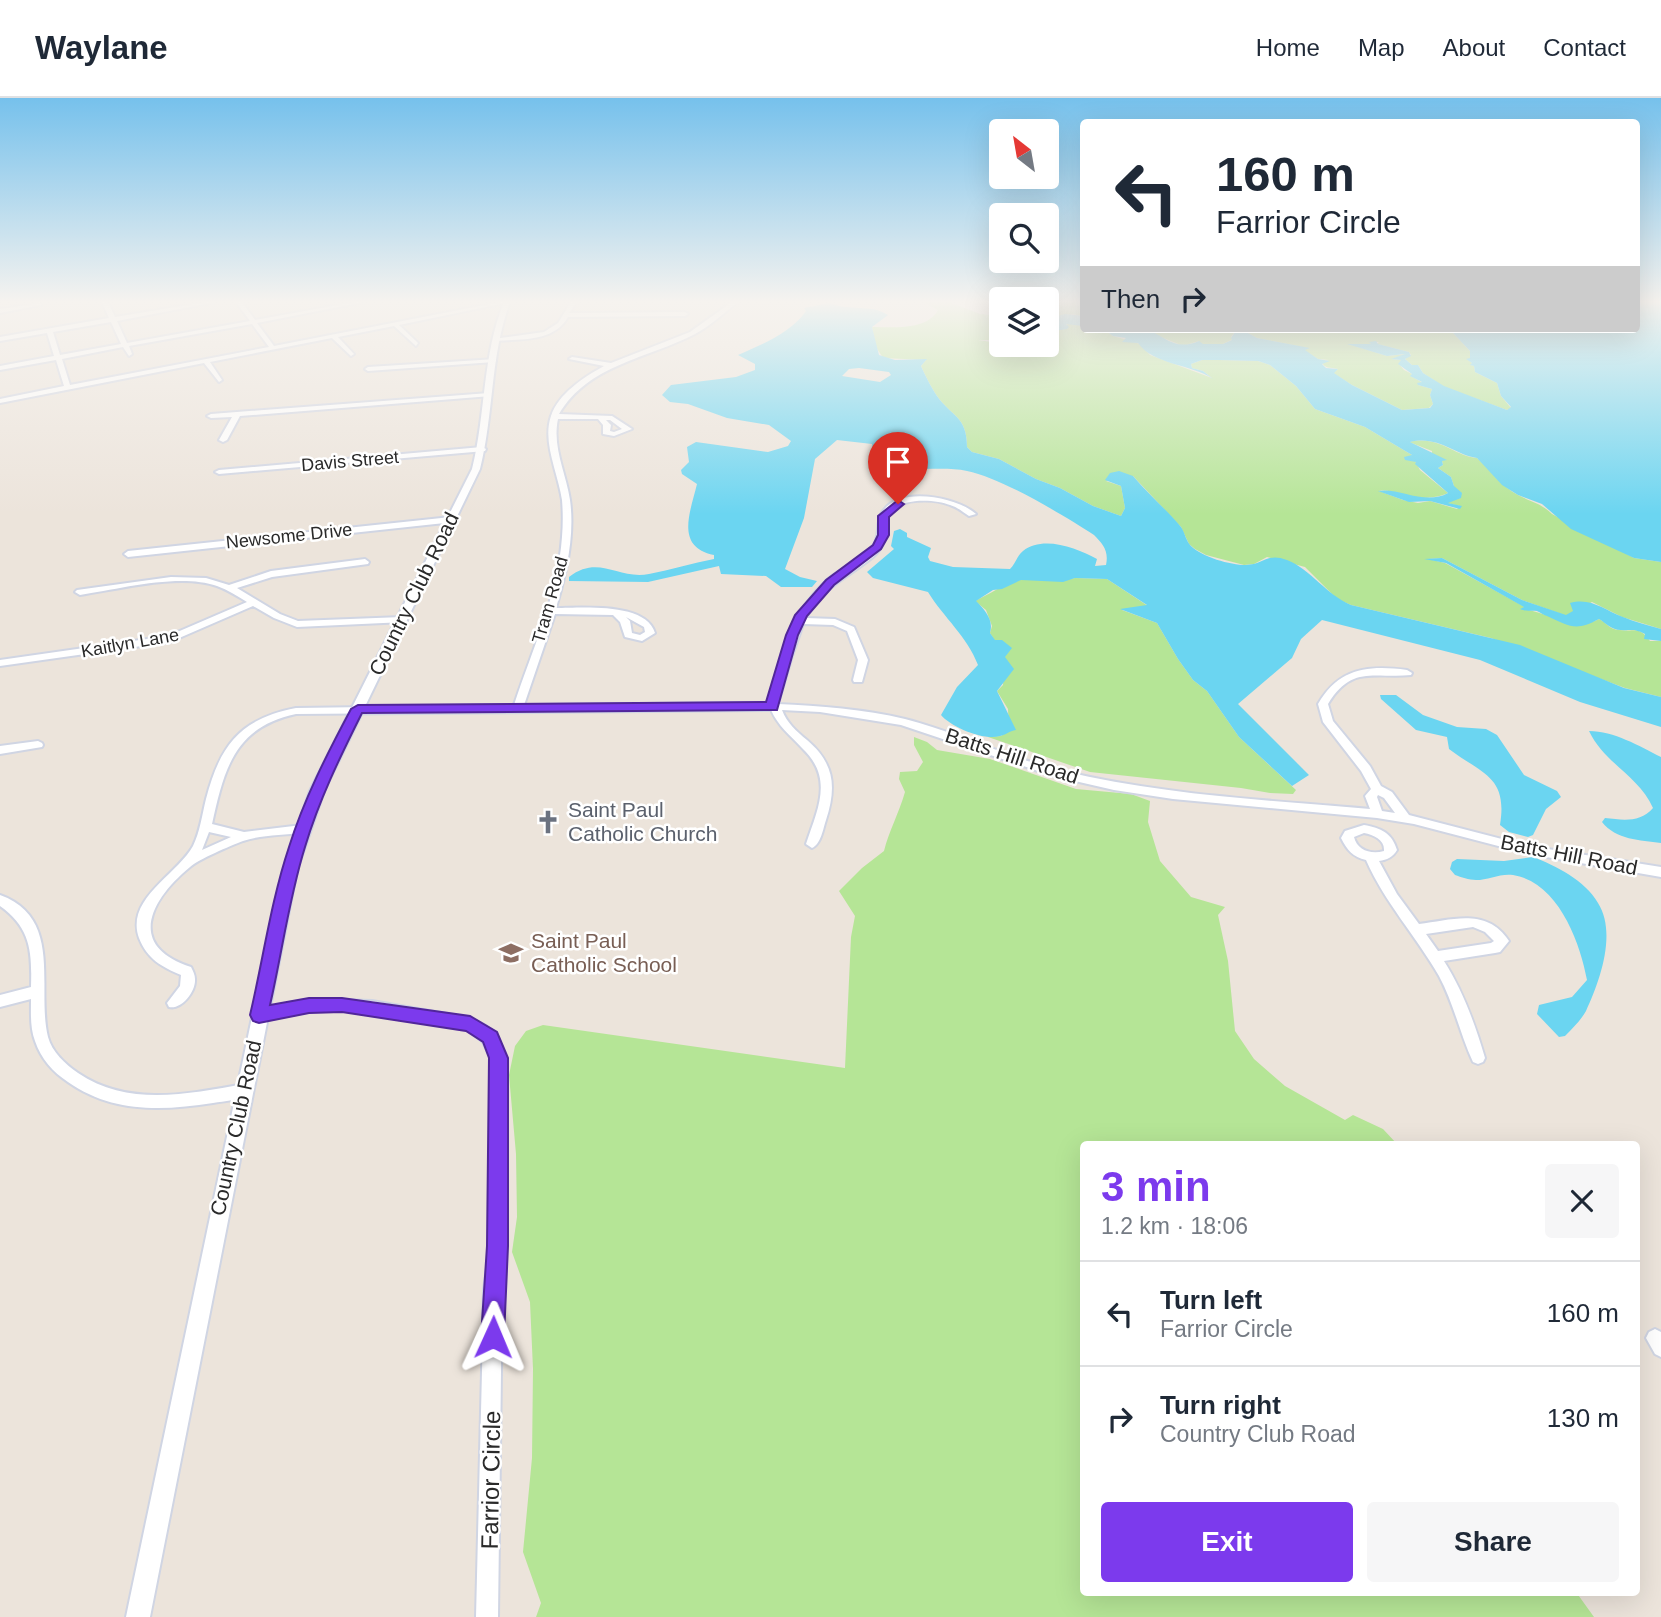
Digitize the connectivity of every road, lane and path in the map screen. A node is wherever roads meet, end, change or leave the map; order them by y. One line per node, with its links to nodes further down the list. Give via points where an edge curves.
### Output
1 (62, 373): 7 (street)
2 (145, 373): 7 (street)
3 (214, 373): 6 (street)
4 (492, 373): 8 (street, Country Club Road)
5 (598, 373): 12 (street, via 575,388)
6 (219, 380)
7 (68, 388): 9 (street)
8 (489, 395): 10 (street); 15 (street, Country Club Road)
9 (0, 401)
10 (237, 414): 11 (street); 14 (street)
11 (211, 416)
12 (554, 417): 13 (street); 24 (street, Tram Road, via 551,436 568,523)
13 (600, 417)
14 (223, 440)
15 (482, 449): 16 (street, Davis Street); 18 (street, Country Club Road)
16 (219, 472)
17 (972, 514): 27 (street, via 959,505 933,499 892,507 884,516 877,547 830,582)
18 (451, 520): 19 (street, Newsome Drive); 26 (street, Country Club Road)
19 (128, 554)
20 (365, 562): 21 (street, via 271,574)
21 (228, 588): 22 (street, via 193,579); 23 (street)
22 (80, 592)
23 (254, 603): 26 (street, via 297,624); 28 (street, Kaitlyn Lane, via 170,639)
24 (550, 611): 25 (street); 32 (street, Tram Road)
25 (617, 614)
26 (402, 620): 33 (street, Country Club Road)
27 (798, 621): 30 (street, via 835,622 851,629 863,660); 31 (street)
28 (0, 663)
29 (1407, 673): 36 (street, via 1388,670 1355,675 1335,687 1324,704 1328,722)
30 (858, 680)
31 (773, 707): 32 (street, Batts Hill Road); 37 (street, Batts Hill Road, via 839,711 903,722 1044,769 1114,786); 44 (street, via 783,725 824,769 827,803)
32 (518, 708): 33 (street, Batts Hill Road)
33 (358, 709): 40 (street, Batts Hill Road, via 283,712 250,727 226,757); 41 (street, Country Club Road)
34 (37, 745): 35 (street)
35 (0, 750)
36 (1377, 789): 38 (street, via 1371,796); 39 (street, via 1388,795)
37 (1360, 812): 38 (street, Batts Hill Road); 42 (street)
38 (1377, 814): 39 (street, Batts Hill Road)
39 (1405, 818): 47 (street, Batts Hill Road, via 1530,850)
40 (207, 827): 43 (street); 46 (street, Batts Hill Road)
41 (302, 829): 43 (street); 54 (street, Country Club Road)
42 (1364, 829): 45 (street, via 1349,834 1348,843); 45 (street, via 1378,833 1391,846 1388,854)
43 (244, 836): 46 (street)
44 (812, 844)
45 (1371, 857): 49 (street, via 1390,897)
46 (190, 861): 53 (street, via 160,889 144,928 144,939 159,960 189,976)
47 (1661, 872)
48 (0, 900): 51 (street, via 32,929 38,953)
49 (1415, 930): 50 (street); 50 (street, via 1474,922 1490,928 1502,941 1495,948)
50 (1435, 957): 55 (street, via 1463,1013)
51 (38, 991): 52 (street); 56 (street, via 40,1035 46,1051 56,1065 85,1087 142,1102 176,1102)
52 (0, 1001)
53 (174, 1003)
54 (259, 1015): 56 (street, Country Club Road); 58 (street, Farrior Circle, via 309,1006 382,1009 470,1024 483,1030 494,1044 498,1058 498,1232)
55 (1478, 1058)
56 (244, 1091): 57 (street, Country Club Road)
57 (138, 1617)
58 (487, 1617)

